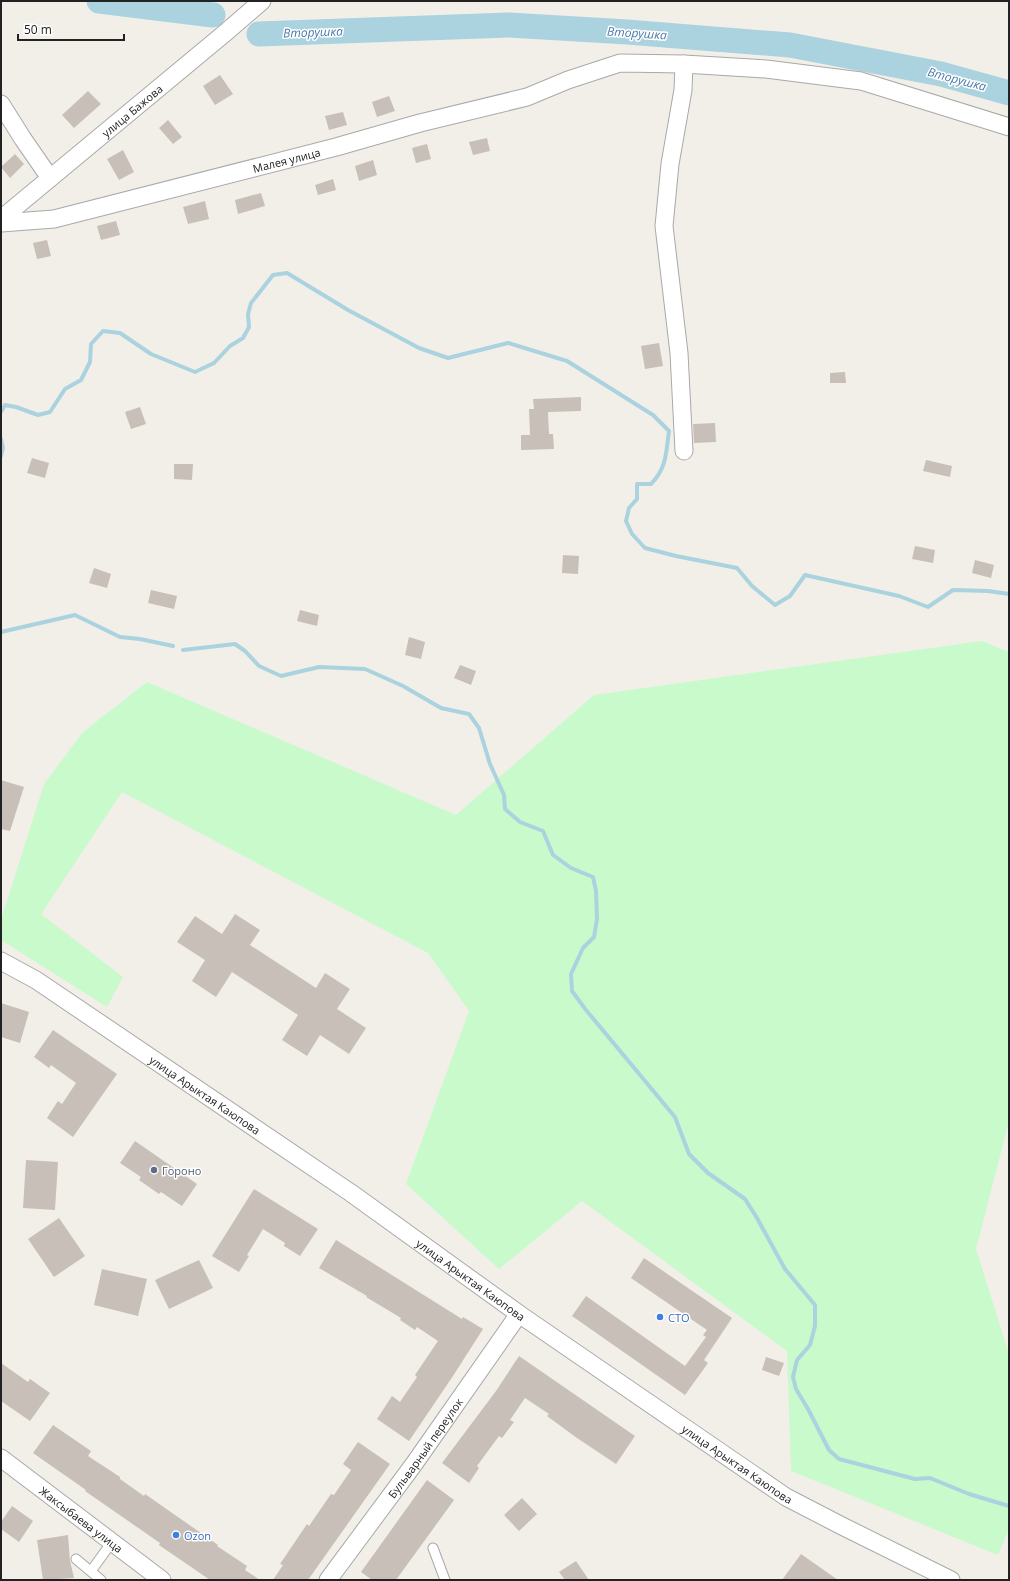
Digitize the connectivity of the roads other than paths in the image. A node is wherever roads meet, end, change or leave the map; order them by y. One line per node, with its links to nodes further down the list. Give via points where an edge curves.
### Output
1 (262, 1): 5 (street, улица Бажова)
2 (684, 64): 4 (street, Малея улица, via 766,69 861,81); 7 (street, Малея улица, via 620,62 527,97 336,147 54,219); 8 (street, via 683,90 670,164 664,226 678,353)
3 (1, 104): 5 (street)
4 (1009, 127)
5 (50, 178): 6 (street, улица Бажова)
6 (1, 219)
7 (1, 223)
8 (684, 451)
9 (1, 961): 10 (street, улица Арыктая Каюпова, via 55,993 351,1193)
10 (518, 1314): 18 (street, Бульварный переулок, via 414,1464); 20 (street, улица Арыктая Каюпова, via 786,1497)
11 (1, 1458): 12 (street, Жаксыбаева улица)
12 (112, 1542): 15 (lane); 17 (street, Жаксыбаева улица)
13 (433, 1548): 19 (lane)
14 (76, 1559): 15 (lane)
15 (91, 1571): 16 (lane)
16 (102, 1580)
17 (162, 1580)
18 (328, 1580)
19 (445, 1580)
20 (951, 1580)

